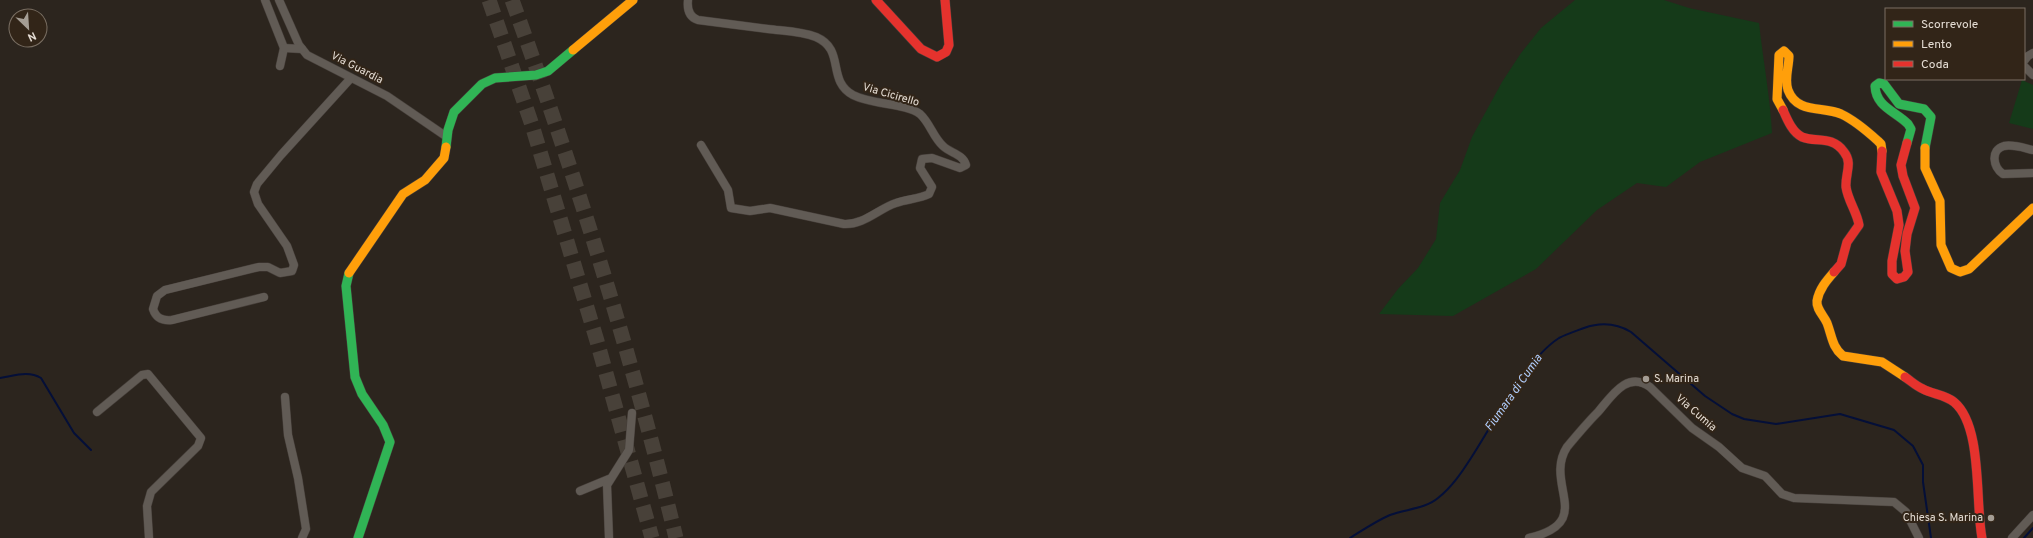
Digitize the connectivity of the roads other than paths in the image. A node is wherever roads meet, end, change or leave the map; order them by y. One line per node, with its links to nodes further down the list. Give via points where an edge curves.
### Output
1 (265, 0): 7 (street)
2 (279, 0): 8 (street, Via Guardia)
3 (633, 0): 15 (street, via 548,70 536,75 496,78 476,88 454,112)
4 (688, 0): 16 (street, Via Cicirello, via 689,12 694,19 788,31 822,40 834,55 835,71 847,91 872,102 915,111 944,147 961,157 966,165 960,168 932,158 922,160 920,168 932,187 929,194 898,202 863,220 844,224 770,208 750,211 731,208 728,190)
5 (876, 0): 6 (street, via 921,48 929,55 937,57 946,52 949,45)
6 (945, 0)
7 (284, 48): 8 (street); 11 (street)
8 (302, 49): 14 (street, Via Guardia, via 311,58)
9 (2033, 53): 10 (street)
10 (2025, 60)
11 (280, 66)
12 (2025, 67): 13 (street)
13 (2033, 75)
14 (351, 78): 15 (street, Via Guardia, via 387,96); 20 (street, via 281,155 255,188 258,204 291,255 294,265 292,270 280,273 268,267 259,267 165,290 154,300 153,309 157,317 166,320)
15 (447, 137): 29 (street, via 445,154 441,161 425,180 403,194 347,277 355,377 358,388 390,442)
16 (701, 145)
17 (2033, 150): 18 (street, via 2004,146 1997,151 1994,159 1996,168 2003,174)
18 (2033, 172)
19 (2033, 208): 33 (street, via 1969,269 1960,272 1951,268 1941,245 1940,201 1925,168 1931,117 1924,108 1899,104 1884,84 1878,83 1875,91 1883,105 1907,121 1911,129 1901,165 1902,176 1915,208 1905,251 1908,272 1904,277 1897,278 1892,270 1898,212 1881,172 1884,154 1881,144 1843,115 1808,108 1793,98 1787,86 1789,56 1786,52 1779,55 1776,94 1780,108 1792,128 1802,137 1827,140 1837,145 1844,151 1850,165 1846,186 1859,226 1848,242 1841,264 1824,282 1818,297 1818,308 1827,323 1831,340 1843,356 1882,362 1922,389 1953,401 1962,410 1969,422 1976,462)
20 (264, 297)
21 (285, 398): 28 (street, via 288,435 306,529)
22 (97, 412): 27 (street, via 142,375 148,374 201,438 198,446 155,487 148,497)
23 (632, 413): 24 (street, via 630,450)
24 (609, 479): 25 (street); 30 (street, via 606,492)
25 (580, 491)
26 (2033, 515): 34 (street)
27 (148, 538)
28 (302, 538)
29 (358, 538)
30 (609, 538)
31 (1528, 538): 32 (street, Via Cumia, via 1551,528 1564,517 1566,510 1561,465 1567,447 1617,390 1635,381 1643,382 1650,387 1692,428 1722,449 1742,468 1765,476 1782,494 1794,498 1894,502 1906,512)
32 (1919, 538)
33 (1982, 538)
34 (2012, 538)

